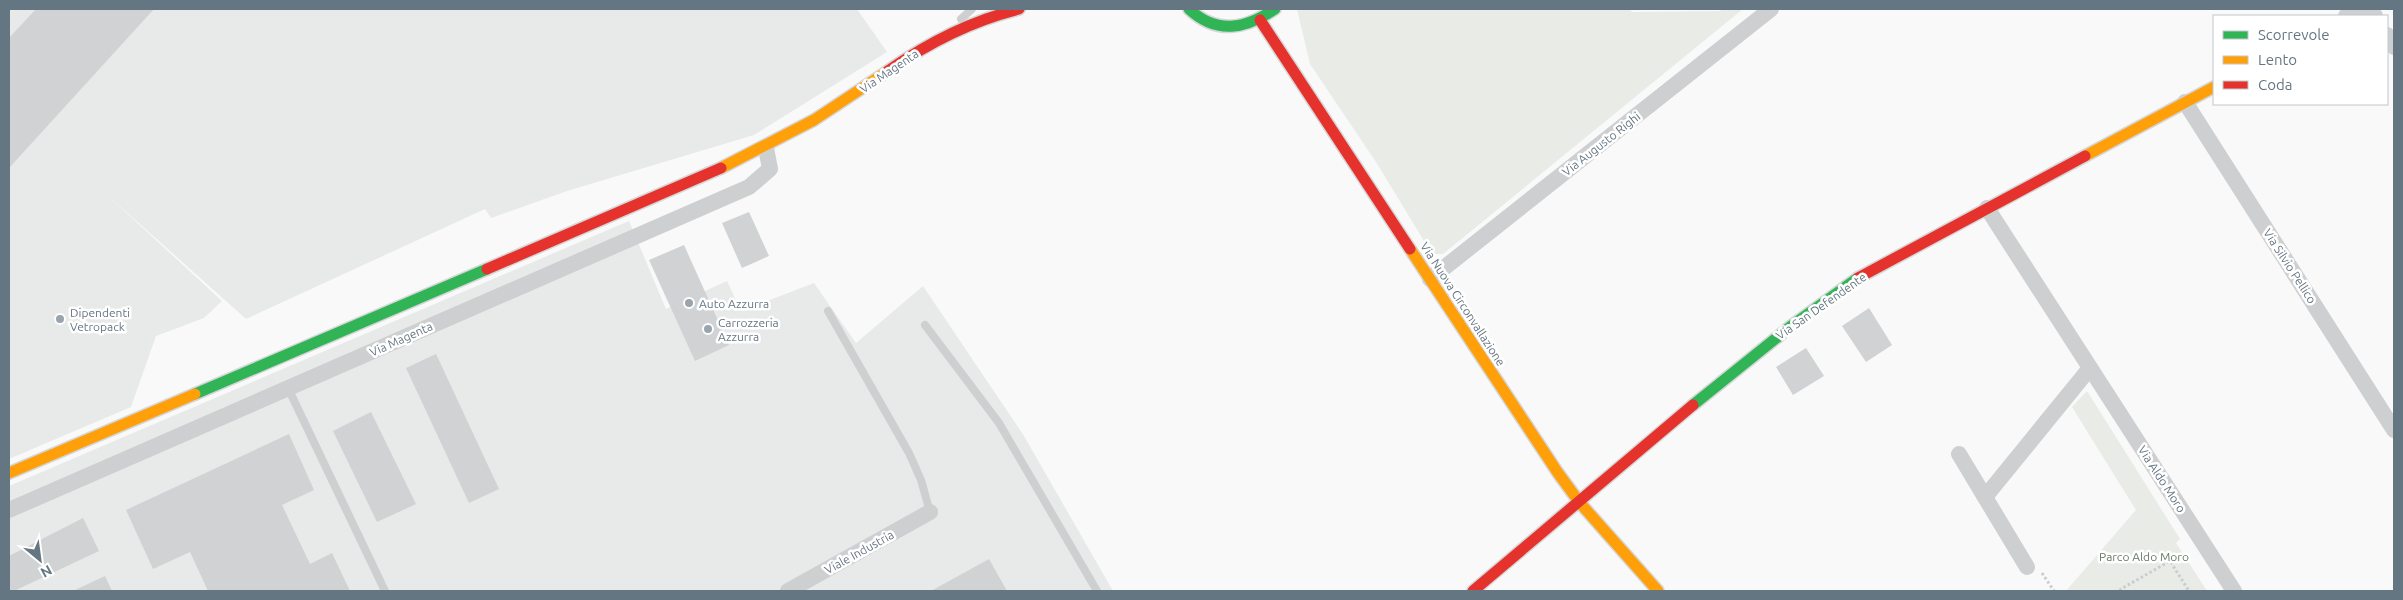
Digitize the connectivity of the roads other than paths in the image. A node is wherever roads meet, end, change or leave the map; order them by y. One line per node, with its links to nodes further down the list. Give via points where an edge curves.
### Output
1 (972, 9): 9 (lane)
2 (1019, 9): 9 (street, Via Magenta, via 973,21)
3 (1189, 9): 8 (street, via 1206,22 1224,27 1243,27)
4 (1275, 9): 8 (street)
5 (1772, 9): 14 (street, Via Augusto Righi)
6 (2360, 9): 7 (street)
7 (2348, 15)
8 (1260, 20): 14 (street, Via Nuova Circonvallazione)
9 (939, 38): 12 (street, Via Magenta, via 814,121)
10 (2213, 87): 11 (street, Via San Defendente)
11 (2185, 102): 13 (street, Via San Defendente); 19 (street, Via Silvio Pellico)
12 (766, 148): 18 (street, Via Magenta, via 770,169 749,187); 21 (street, Via Magenta)
13 (1987, 208): 17 (street, Via Aldo Moro); 23 (street, Via San Defendente, via 1858,278 1790,327 1666,427)
14 (1430, 279): 23 (street, Via Nuova Circonvallazione)
15 (828, 311): 25 (lane, via 909,453 922,480)
16 (925, 325): 29 (lane, via 999,423)
17 (2090, 368): 22 (street); 32 (street, Via Aldo Moro)
18 (288, 388): 24 (street, Via Magenta); 27 (lane)
19 (2394, 430)
20 (1958, 454): 22 (street)
21 (9, 473)
22 (1985, 497): 26 (street)
23 (1580, 503): 30 (street, Via San Defendente); 31 (street, Via Nuova Circonvallazione)
24 (9, 510)
25 (930, 512): 28 (street, Viale Industria)
26 (2027, 567)
27 (385, 591)
28 (788, 591)
29 (1097, 591)
30 (1472, 591)
31 (1658, 591)
32 (2234, 591)

